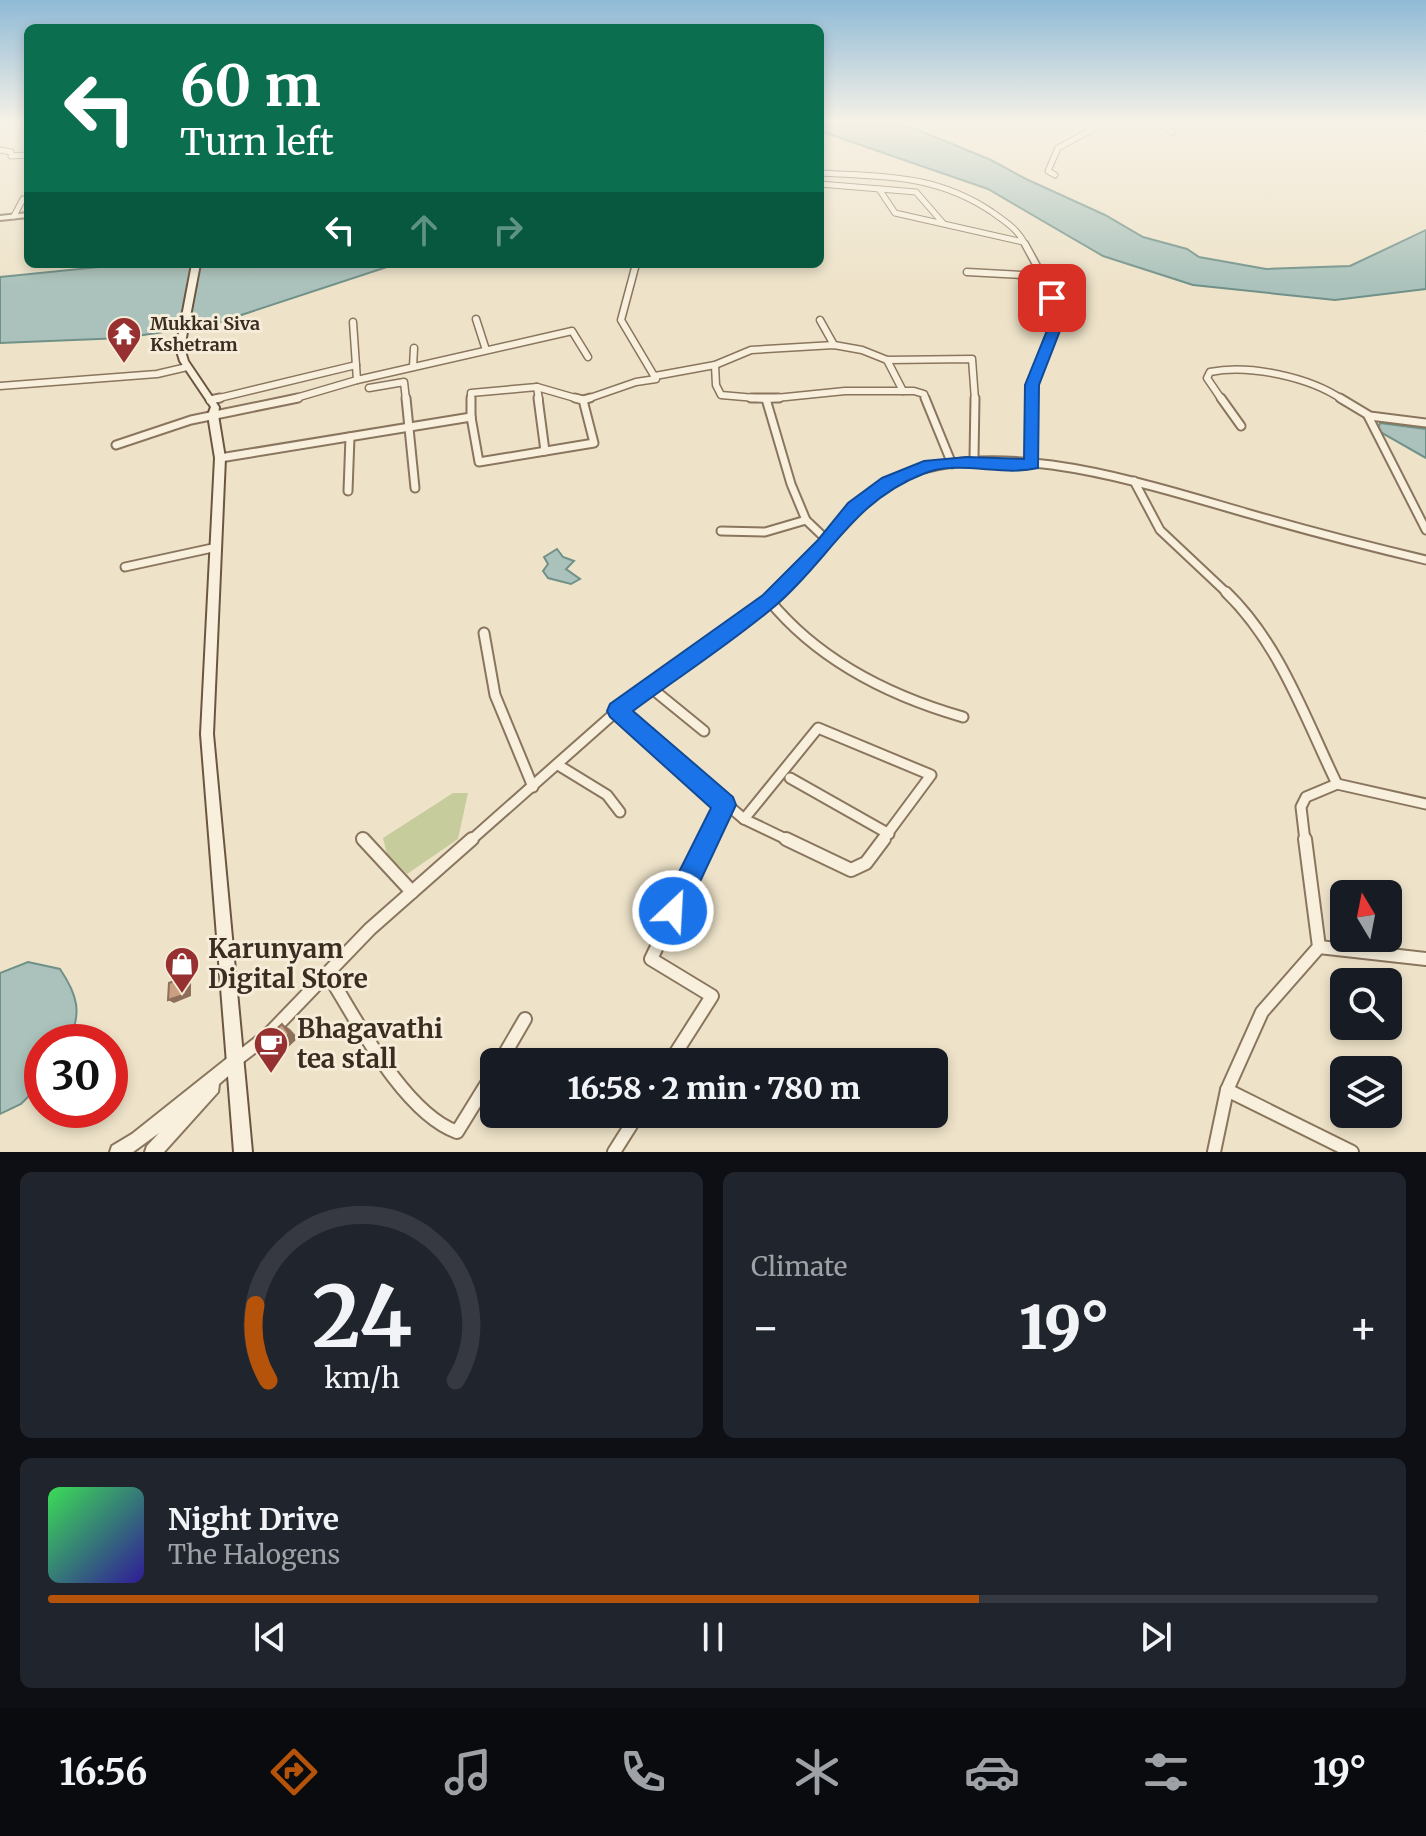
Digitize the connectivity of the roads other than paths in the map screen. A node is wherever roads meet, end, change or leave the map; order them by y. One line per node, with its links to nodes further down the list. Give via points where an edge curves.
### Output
1 (901, 177): 9 (street, via 965,194 1019,231)
2 (824, 184): 3 (street)
3 (879, 189): 8 (street, via 895,213); 8 (street, via 919,193)
4 (23, 199): 6 (street)
5 (24, 215): 6 (street)
6 (14, 216): 7 (street)
7 (0, 218)
8 (943, 223): 9 (street)
9 (1023, 242): 13 (street)
10 (195, 268): 24 (main road, via 180,339)
11 (635, 268): 26 (street, via 621,320)
12 (967, 272): 13 (street)
13 (1040, 276): 47 (street, via 1052,298 1055,328 1032,385)
14 (476, 319): 19 (street)
15 (820, 320): 17 (street)
16 (353, 322): 22 (street)
17 (834, 345): 21 (street); 23 (street, via 751,350)
18 (414, 348): 25 (street)
19 (486, 350): 20 (street, via 573,331); 25 (street)
20 (588, 357)
21 (887, 360): 31 (street); 45 (street, via 972,359)
22 (356, 365): 27 (street); 33 (street)
23 (715, 365): 26 (street); 32 (street, via 721,395)
24 (187, 367): 28 (street); 33 (main road)
25 (413, 367): 27 (street)
26 (655, 376): 34 (street)
27 (357, 380): 35 (street, via 331,391)
28 (0, 386)
29 (537, 387): 34 (street); 37 (street, via 471,393); 43 (street)
30 (369, 388): 40 (street, via 404,382)
31 (903, 391): 32 (street); 46 (street, via 924,394)
32 (766, 399): 51 (street)
33 (210, 400): 35 (main road)
34 (583, 400): 43 (street, via 594,443)
35 (213, 415): 42 (street); 44 (main road)
36 (1368, 416): 38 (street); 39 (street, via 1331,393 1232,370 1210,372 1207,378); 52 (street)
37 (471, 417): 40 (street); 43 (street, via 479,462)
38 (1426, 423)
39 (1241, 426)
40 (407, 427): 41 (street); 49 (street)
41 (350, 437): 44 (street); 50 (street)
42 (116, 445)
43 (545, 451)
44 (220, 458): 55 (main road)
45 (977, 462): 46 (street); 47 (street)
46 (952, 464): 54 (street, via 924,467 888,482 854,507)
47 (1032, 464): 48 (street)
48 (1134, 481): 56 (street); 66 (street, via 1160,530 1248,613 1267,638)
49 (415, 488)
50 (348, 491)
51 (806, 520): 53 (street, via 792,528); 54 (street)
52 (1426, 530)
53 (721, 531)
54 (828, 541): 58 (street)
55 (217, 547): 57 (street); 81 (main road, via 207,734)
56 (1426, 560)
57 (125, 567)
58 (769, 600): 60 (street); 62 (street, via 841,665 930,710)
59 (484, 633): 67 (street, via 494,695)
60 (650, 687): 61 (street); 63 (street)
61 (617, 711): 64 (street); 69 (street)
62 (963, 717)
63 (704, 731)
64 (558, 765): 67 (street); 70 (street, via 607,795)
65 (790, 778): 72 (street)
66 (1337, 784): 68 (street); 75 (street, via 1306,797 1301,807)
67 (533, 787): 74 (street)
68 (1426, 804)
69 (725, 805): 71 (street); 80 (street, via 651,959 712,996)
70 (620, 812)
71 (744, 819): 72 (street, via 851,870 866,863); 72 (street, via 818,728 931,775)
72 (889, 834)
73 (362, 838): 74 (street)
74 (412, 892): 77 (street)
75 (1319, 947): 76 (street); 82 (street, via 1262,1012)
76 (1426, 959)
77 (328, 974): 81 (street); 83 (street, via 413,1100 444,1129 457,1132)
78 (525, 1019): 79 (street)
79 (508, 1048)
80 (679, 1048)
81 (235, 1061): 85 (street); 86 (street); 87 (main road)
82 (1227, 1090): 89 (street); 90 (street)
83 (480, 1095)
84 (629, 1128): 88 (street)
85 (118, 1152)
86 (153, 1152)
87 (243, 1152)
88 (614, 1152)
89 (1214, 1152)
90 (1352, 1152)

